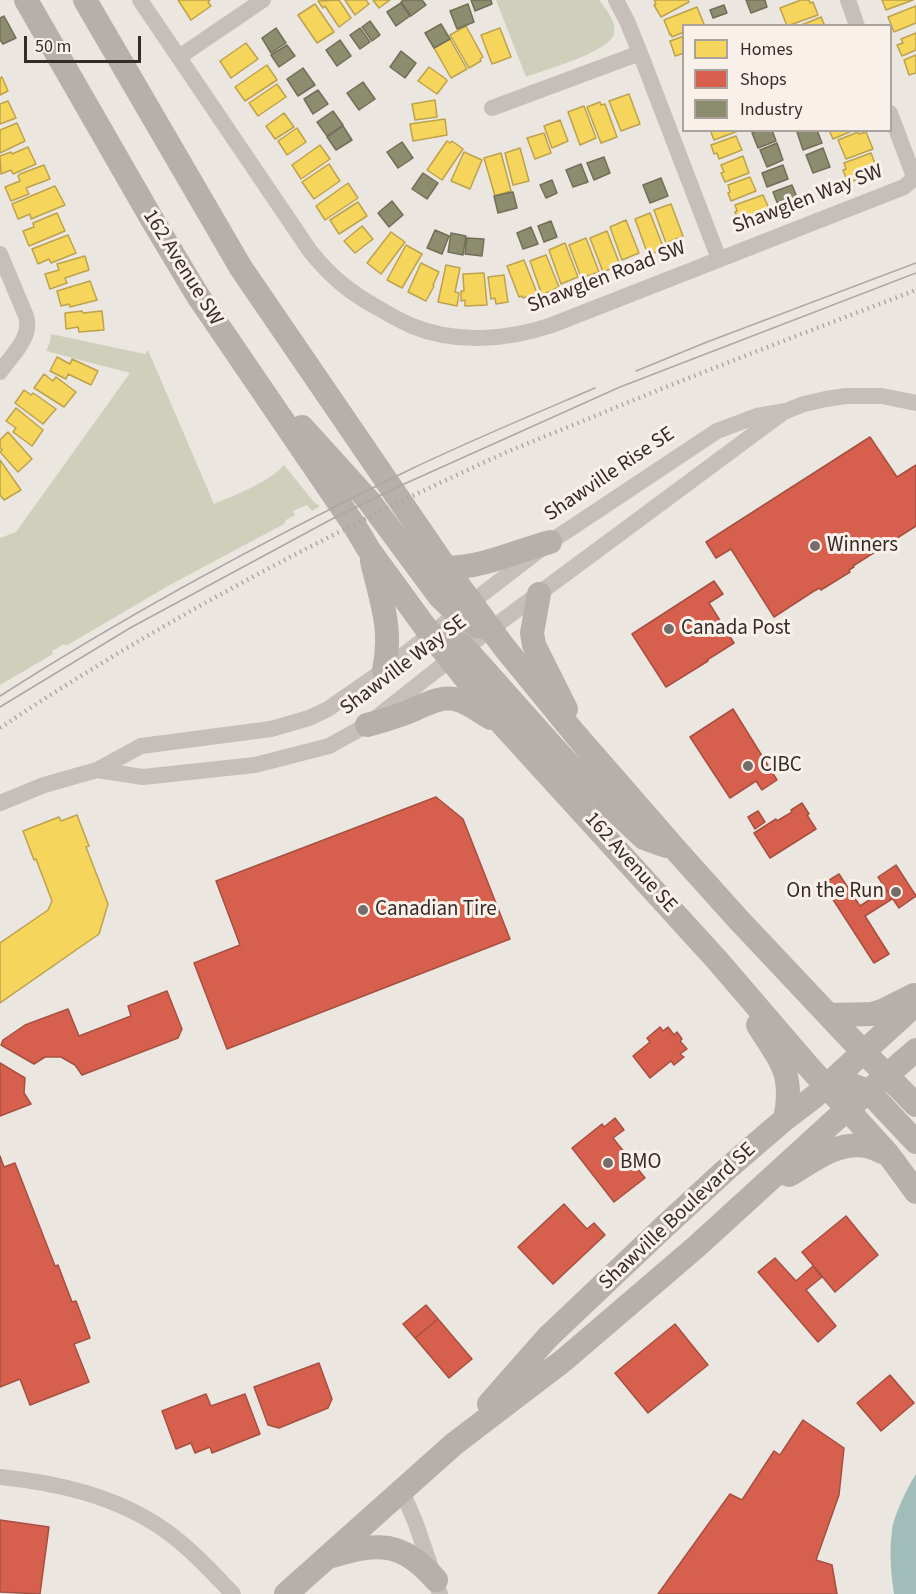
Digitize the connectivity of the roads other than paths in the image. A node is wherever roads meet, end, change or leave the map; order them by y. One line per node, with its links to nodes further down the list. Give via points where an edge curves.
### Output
1 (26, 0): 14 (main road, 162 Avenue SW, via 153,221)
2 (85, 0): 20 (main road, via 241,268)
3 (140, 0): 9 (street, Shawglen Road SW)
4 (263, 0): 9 (street)
5 (616, 0): 8 (street, Shawglen Road SW)
6 (848, 0): 7 (street)
7 (856, 24)
8 (640, 52): 10 (street); 13 (street, Shawglen Road SW)
9 (179, 57): 13 (street, Shawglen Road SW, via 325,270 362,299 414,326 479,338 529,333)
10 (492, 108)
11 (892, 116): 13 (street, Shawglen Way SW, via 913,174 909,184)
12 (0, 254): 15 (street, via 28,327)
13 (719, 260)
14 (243, 364): 19 (main road, 162 Avenue SW); 22 (main road, via 369,501 440,597)
15 (0, 372)
16 (916, 403): 17 (street, Shawville Rise SE, via 882,396 846,396)
17 (786, 411): 18 (street, Shawville Rise SE, via 757,416 717,431); 21 (street, Shawville Rise SE)
18 (550, 542): 20 (main road, via 492,561); 22 (street, Shawville Rise SE)
19 (369, 550): 24 (main road); 26 (main road, via 388,625)
20 (446, 568): 22 (main road)
21 (539, 594): 23 (street, Shawville Rise SE); 29 (main road, via 532,633 534,645 564,703)
22 (465, 609): 23 (main road, via 477,626); 24 (street, Shawville Way SE)
23 (491, 629): 25 (street, Shawville Way SE); 29 (main road, 162 Avenue SE)
24 (432, 635): 25 (main road, via 451,639); 26 (street, Shawville Way SE)
25 (457, 654): 27 (street, Shawville Way SE); 28 (main road, 162 Avenue SE); 32 (main road, via 644,838)
26 (384, 670): 30 (street, Shawville Way SE, via 309,718 254,732 141,746)
27 (367, 725): 28 (main road, via 433,702 454,699); 30 (street, Shawville Way SE, via 328,746 255,765 143,777)
28 (503, 725): 33 (main road, 162 Avenue SE)
29 (574, 734): 32 (main road, 162 Avenue SE)
30 (97, 770): 31 (street, Shawville Way SE)
31 (0, 803)
32 (676, 850): 36 (main road, 162 Avenue SE)
33 (717, 960): 40 (main road, 162 Avenue SE); 44 (main road, via 787,1078 789,1099)
34 (916, 994): 36 (main road, via 872,1014)
35 (916, 1004): 38 (main road, Shawville Boulevard SE)
36 (829, 1015): 38 (main road, 162 Avenue SE)
37 (916, 1050): 39 (main road, Shawville Boulevard SE)
38 (864, 1052): 39 (main road, 162 Avenue SE); 40 (main road, Shawville Boulevard SE)
39 (886, 1075): 41 (main road, Shawville Boulevard SE); 42 (main road, 162 Avenue SE)
40 (826, 1085): 41 (main road, via 839,1083); 43 (main road, 162 Avenue SE); 44 (main road, Shawville Boulevard SE)
41 (868, 1091): 43 (main road, Shawville Boulevard SE); 45 (main road)
42 (916, 1105)
43 (847, 1109): 46 (main road, 162 Avenue SE); 48 (main road, Shawville Boulevard SE)
44 (785, 1119): 49 (main road, Shawville Boulevard SE, via 548,1337)
45 (916, 1142)
46 (888, 1154): 47 (main road, 162 Avenue SE); 48 (main road, via 849,1144)
47 (916, 1192)
48 (751, 1197): 49 (main road, Shawville Boulevard SE, via 564,1360)
49 (454, 1444): 51 (main road, Shawville Boulevard SE)
50 (0, 1477): 54 (street, via 73,1489 124,1507 166,1531)
51 (402, 1491): 52 (main road, Shawville Boulevard SE); 53 (street)
52 (327, 1558): 53 (main road, via 373,1547 397,1550 423,1565); 55 (main road, Shawville Boulevard SE)
53 (438, 1587)
54 (233, 1594)
55 (286, 1594)

